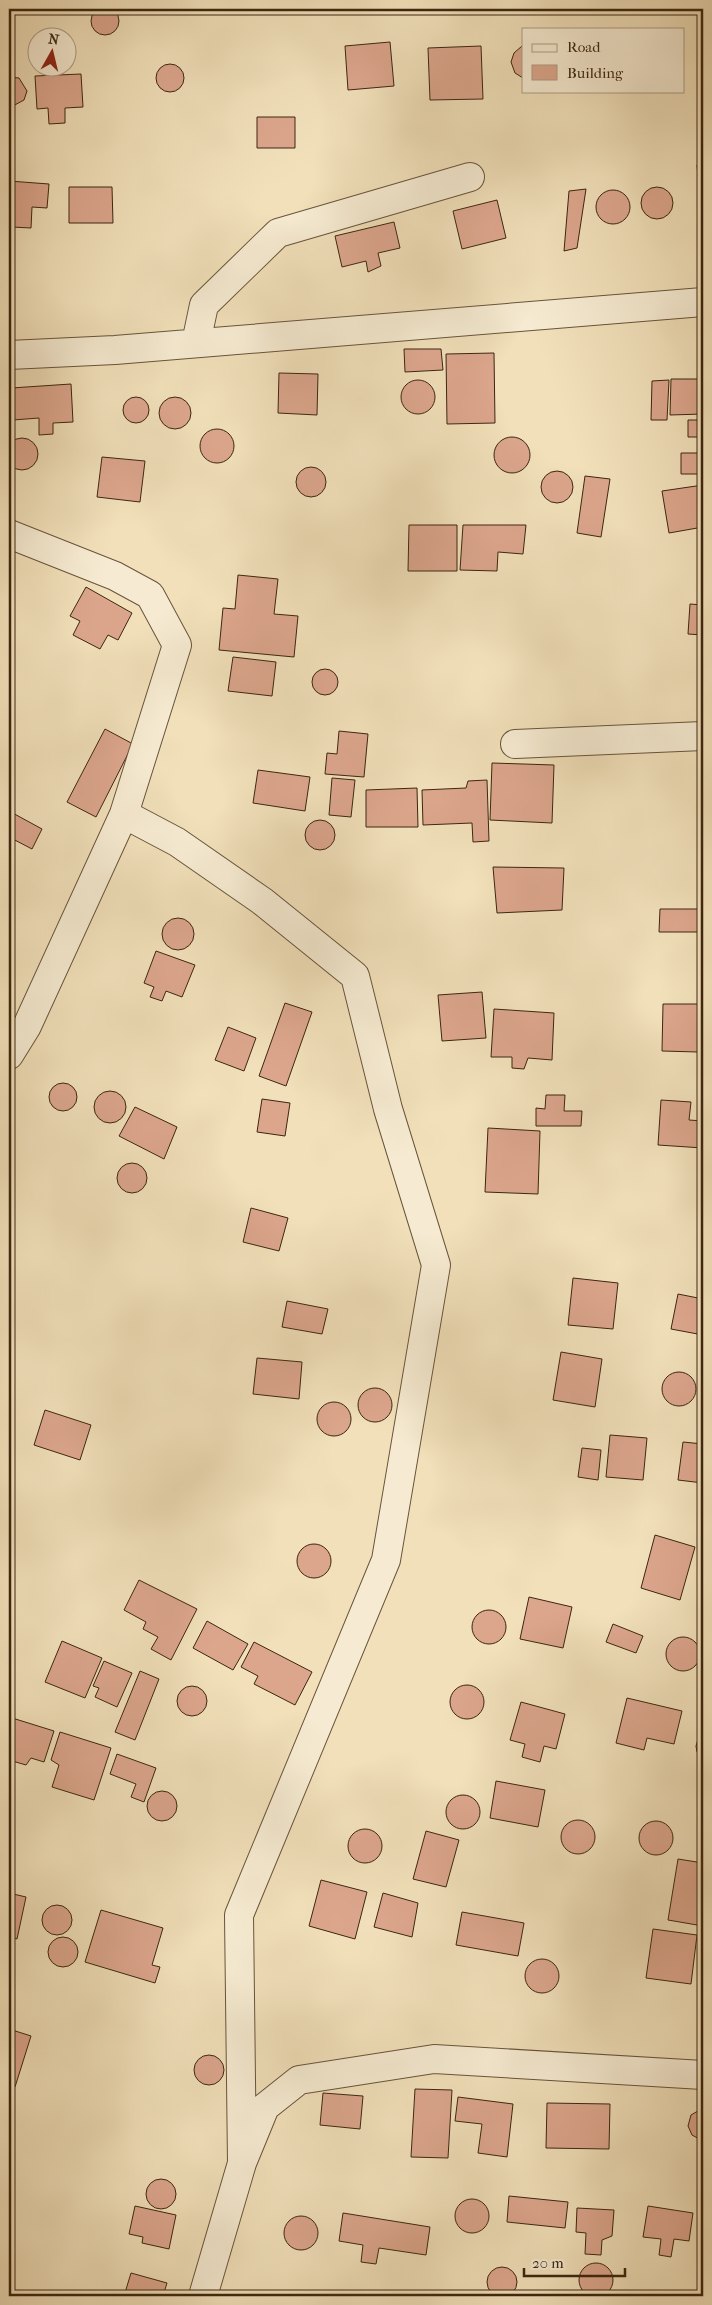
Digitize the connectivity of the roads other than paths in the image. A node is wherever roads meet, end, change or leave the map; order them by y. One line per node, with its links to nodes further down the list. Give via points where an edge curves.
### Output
1 (470, 177): 3 (street, via 278,233 204,305)
2 (703, 302): 3 (street)
3 (196, 343): 4 (street)
4 (9, 355)
5 (9, 534): 8 (street, via 114,576 150,595 177,645)
6 (703, 736): 7 (street)
7 (515, 744)
8 (124, 814): 9 (street, via 27,1026); 11 (street, via 177,842 262,901 355,976 388,1108 436,1265 386,1560 239,1915)
9 (9, 1055)
10 (703, 2075): 11 (street, via 434,2059 299,2080 265,2107)
11 (242, 2163): 12 (street)
12 (203, 2296)

